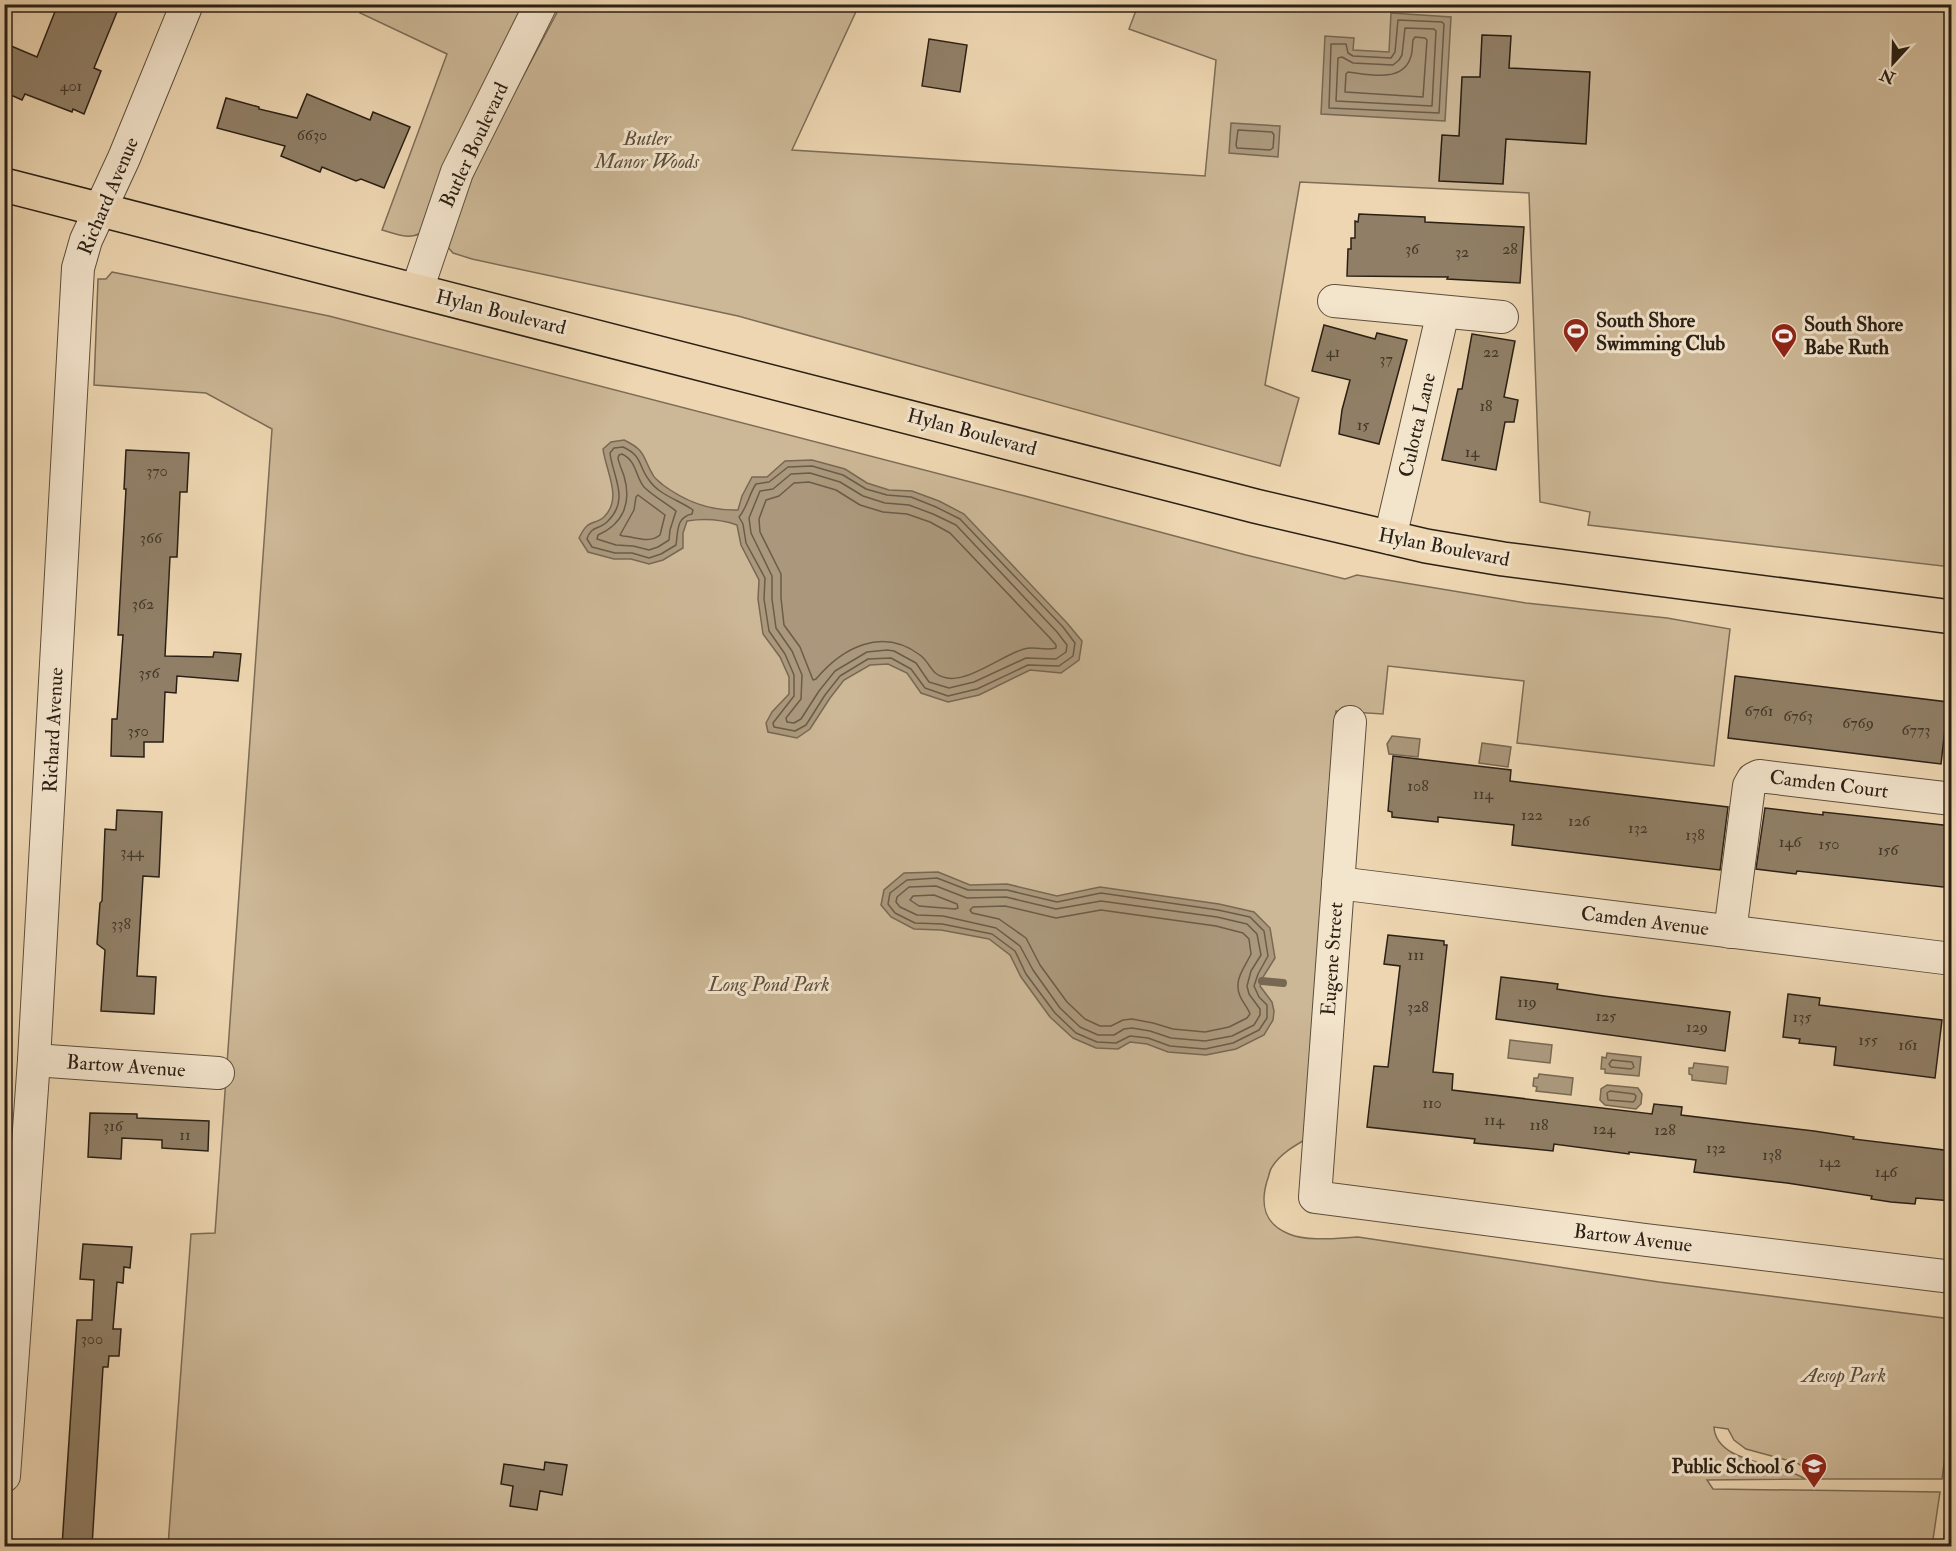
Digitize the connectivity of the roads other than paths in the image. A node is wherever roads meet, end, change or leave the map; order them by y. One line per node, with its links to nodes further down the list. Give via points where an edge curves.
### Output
1 (187, 4): 4 (street, Richard Avenue)
2 (541, 4): 5 (street, Butler Boulevard, via 457,172)
3 (4, 185): 4 (main road, Hylan Boulevard)
4 (100, 209): 5 (main road, Hylan Boulevard); 16 (street, Richard Avenue, via 78,268)
5 (417, 290): 9 (main road, Hylan Boulevard)
6 (1334, 301): 7 (street)
7 (1443, 312): 8 (street); 9 (street, Culotta Lane)
8 (1502, 317)
9 (1390, 538): 10 (main road, Hylan Boulevard, via 1524,562)
10 (1952, 617)
11 (1350, 722): 13 (street, Eugene Street)
12 (1952, 799): 14 (street, Camden Court, via 1755,777 1749,786)
13 (1338, 883): 14 (street, Camden Avenue); 18 (street, Eugene Street)
14 (1730, 932): 15 (street, Camden Avenue)
15 (1952, 959)
16 (34, 1060): 17 (street, Bartow Avenue); 20 (street, Richard Avenue)
17 (218, 1073)
18 (1315, 1197): 19 (street, Bartow Avenue)
19 (1952, 1277)
20 (4, 1476)

